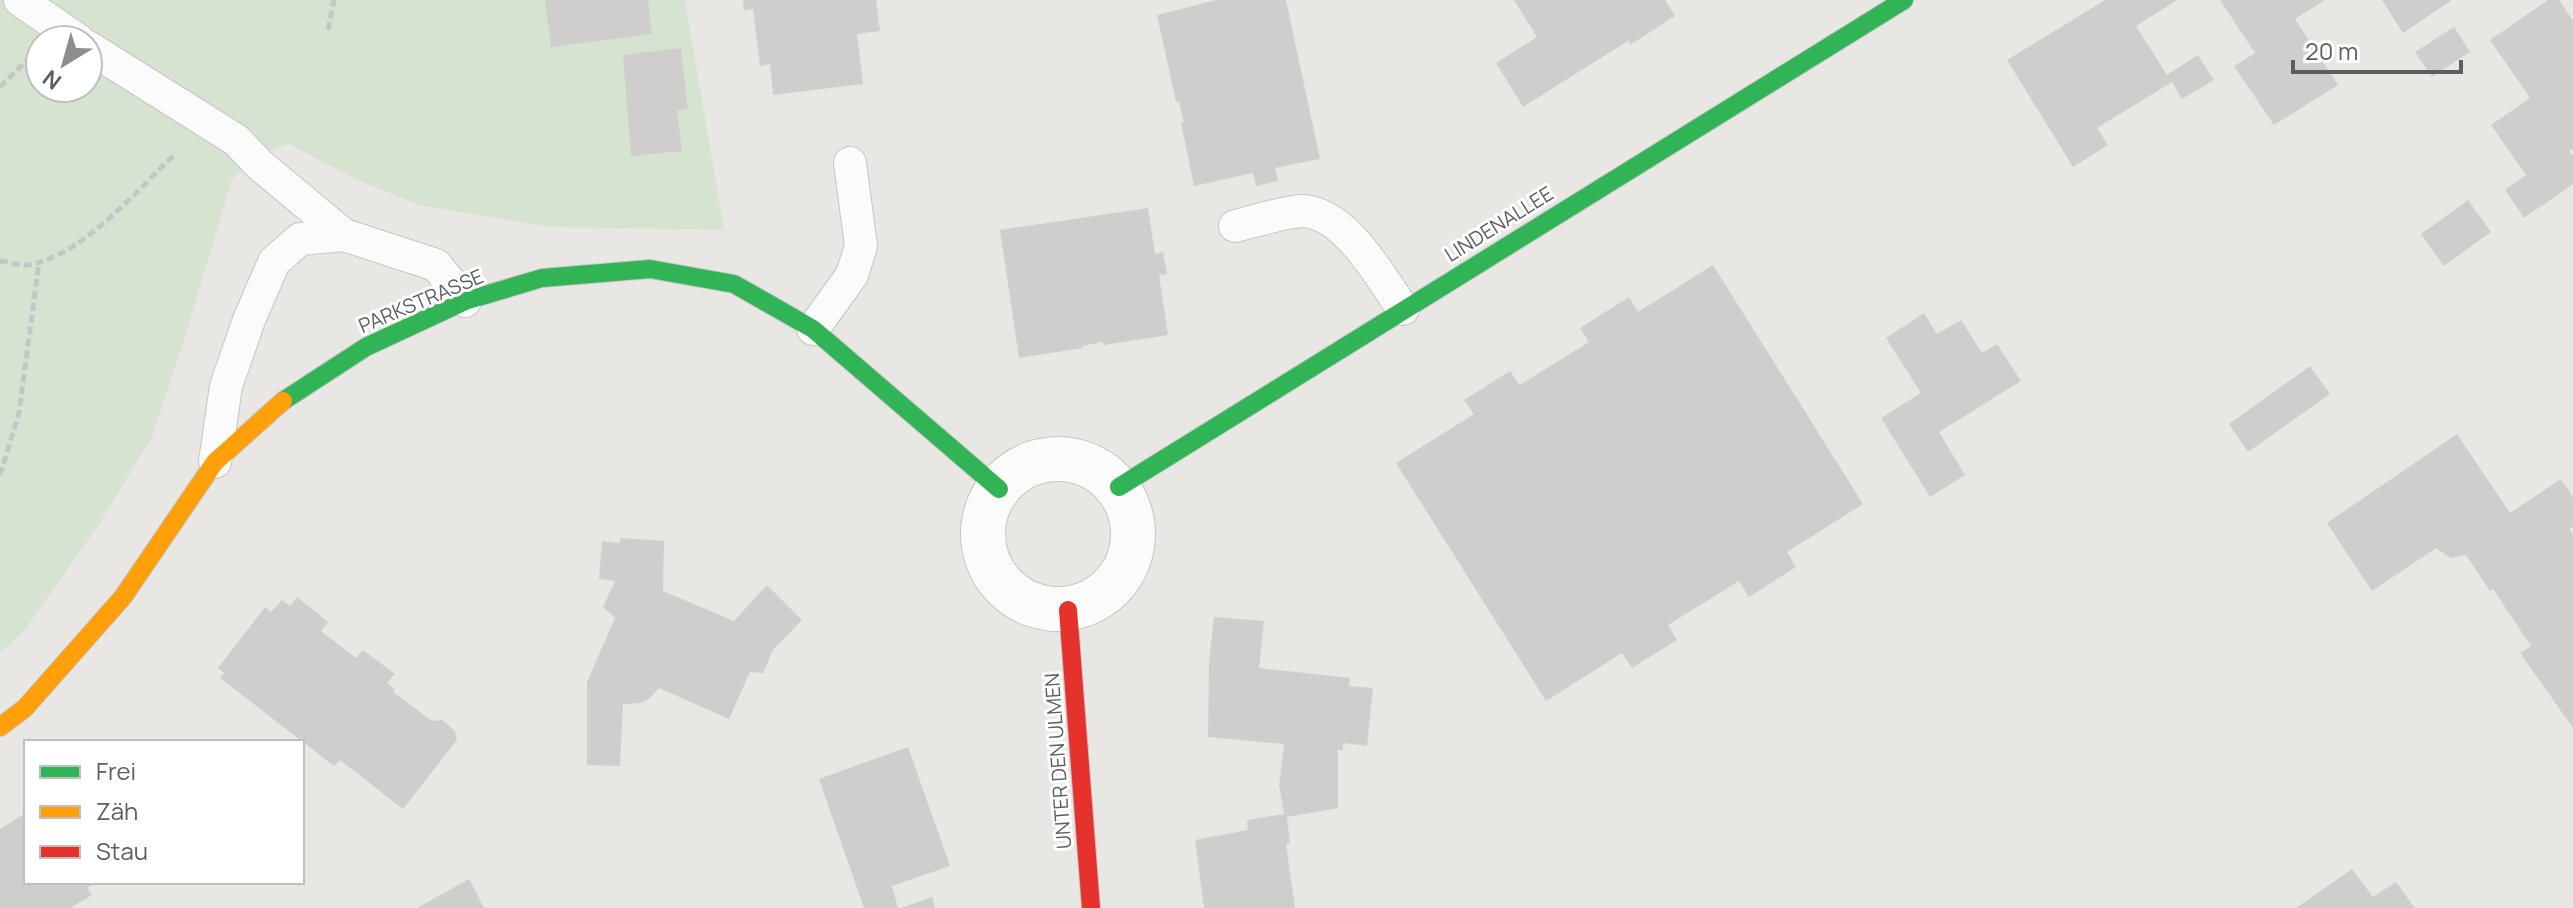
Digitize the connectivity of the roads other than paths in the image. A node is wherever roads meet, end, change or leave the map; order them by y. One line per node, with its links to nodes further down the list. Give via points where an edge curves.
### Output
1 (20, 0): 3 (lane)
2 (1904, 0): 9 (street, LINDENALLEE)
3 (55, 24)
4 (104, 57): 7 (lane, via 236,140)
5 (850, 163): 10 (lane, via 861,246 852,275)
6 (1235, 226): 9 (lane, via 1303,211 1327,219 1351,237)
7 (344, 235): 8 (lane, via 436,265); 11 (lane, via 300,239 274,262 226,386)
8 (465, 301): 10 (street, PARKSTRASSE, via 542,278 650,269 734,284); 11 (street, PARKSTRASSE, via 366,347 275,406)
9 (1403, 309): 12 (street, LINDENALLEE)
10 (813, 329): 13 (street, PARKSTRASSE)
11 (215, 462): 15 (street, PARKSTRASSE, via 123,597 25,708)
12 (1119, 487): 13 (street, via 1087,464 1048,457 1011,473); 14 (street, via 1134,524 1128,564 1104,595)
13 (999, 489): 14 (street, via 987,504 982,544 997,580 1028,605)
14 (1068, 610): 16 (street, UNTER DEN ULMEN)
15 (0, 727)
16 (1091, 908)

